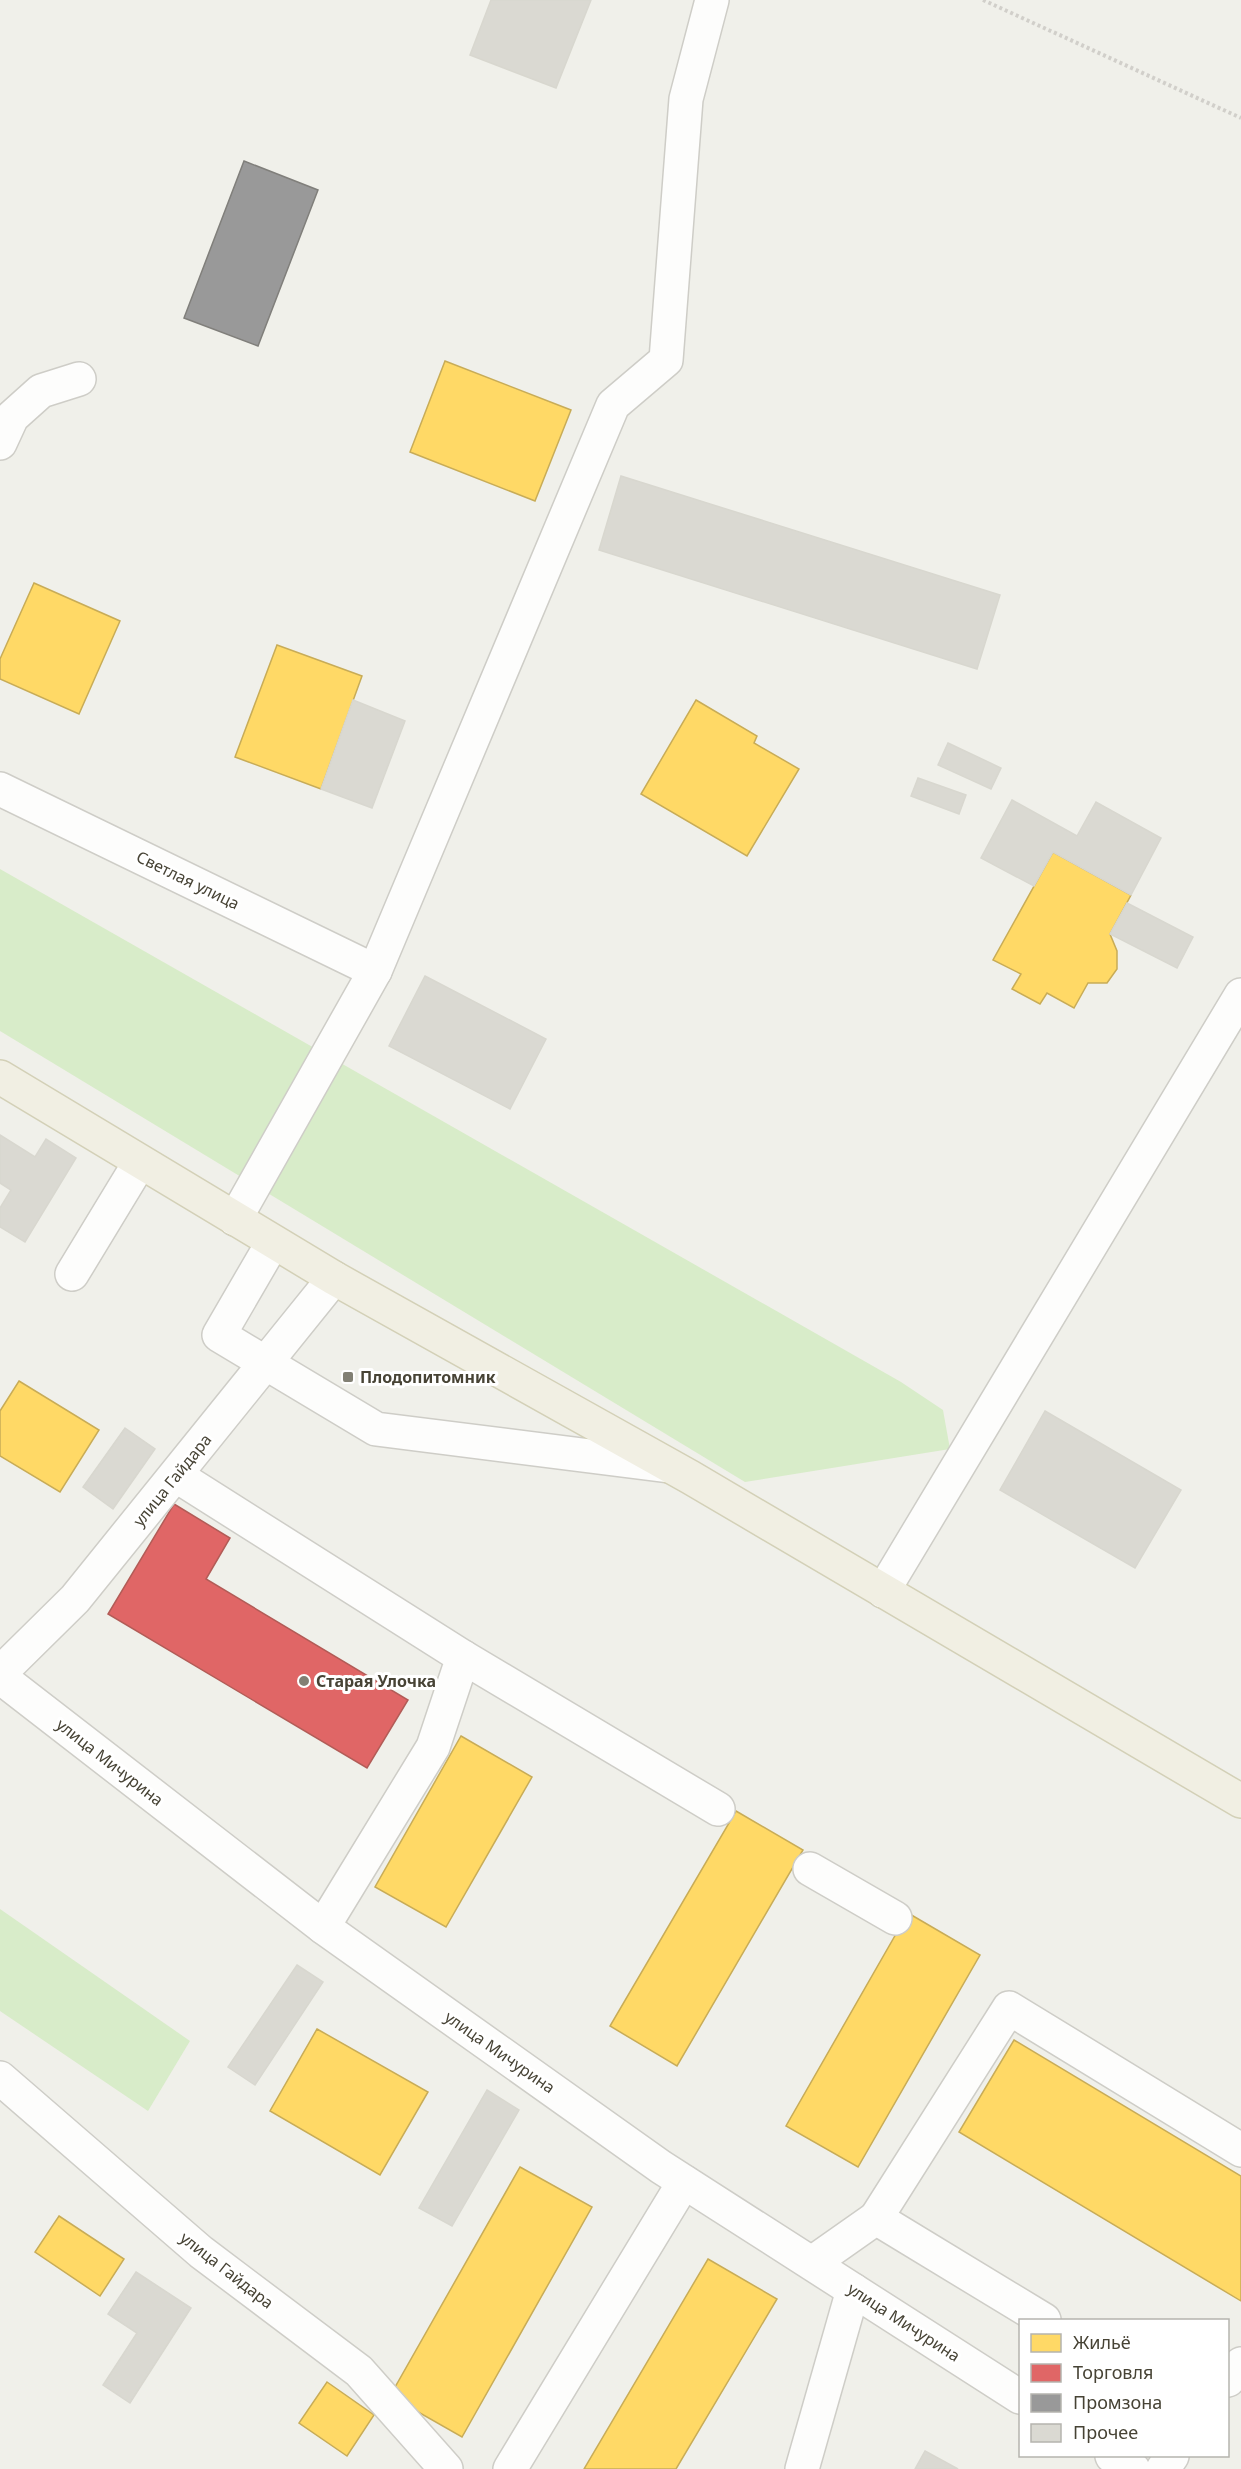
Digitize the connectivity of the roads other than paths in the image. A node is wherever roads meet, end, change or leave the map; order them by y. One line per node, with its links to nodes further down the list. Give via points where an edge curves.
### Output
1 (712, 0): 5 (street, via 686,99 666,360 613,405)
2 (79, 380): 3 (street, via 41,391 12,417)
3 (0, 443)
4 (0, 789): 5 (street, Светлая улица)
5 (375, 971): 9 (street)
6 (1241, 995): 16 (street)
7 (0, 1077): 8 (main road)
8 (140, 1162): 9 (main road); 11 (street)
9 (235, 1219): 10 (main road)
10 (273, 1242): 12 (main road); 13 (street, via 219,1335)
11 (72, 1274)
12 (333, 1278): 13 (street, улица Гайдара); 14 (main road)
13 (266, 1363): 14 (street, via 376,1429); 15 (street, улица Гайдара)
14 (669, 1466): 16 (main road)
15 (177, 1476): 17 (street); 18 (street, улица Гайдара, via 75,1599)
16 (883, 1591): 19 (main road)
17 (463, 1657): 20 (street); 23 (street, via 433,1747)
18 (0, 1675): 23 (street, улица Мичурина)
19 (1241, 1801)
20 (718, 1809)
21 (810, 1869): 22 (street)
22 (895, 1918)
23 (323, 1927): 26 (street, улица Мичурина)
24 (0, 2078): 35 (street, улица Гайдара, via 201,2252 359,2371)
25 (1241, 2150): 27 (street, via 1009,2008)
26 (684, 2181): 28 (street, улица Мичурина); 36 (street)
27 (876, 2218): 28 (street); 30 (street)
28 (812, 2263): 29 (street, улица Мичурина)
29 (853, 2290): 33 (street, улица Мичурина); 37 (street)
30 (1042, 2319)
31 (1241, 2364): 32 (street)
32 (1229, 2378)
33 (1019, 2396)
34 (1114, 2457): 38 (street)
35 (446, 2469)
36 (510, 2469)
37 (802, 2469)
38 (1133, 2469)

